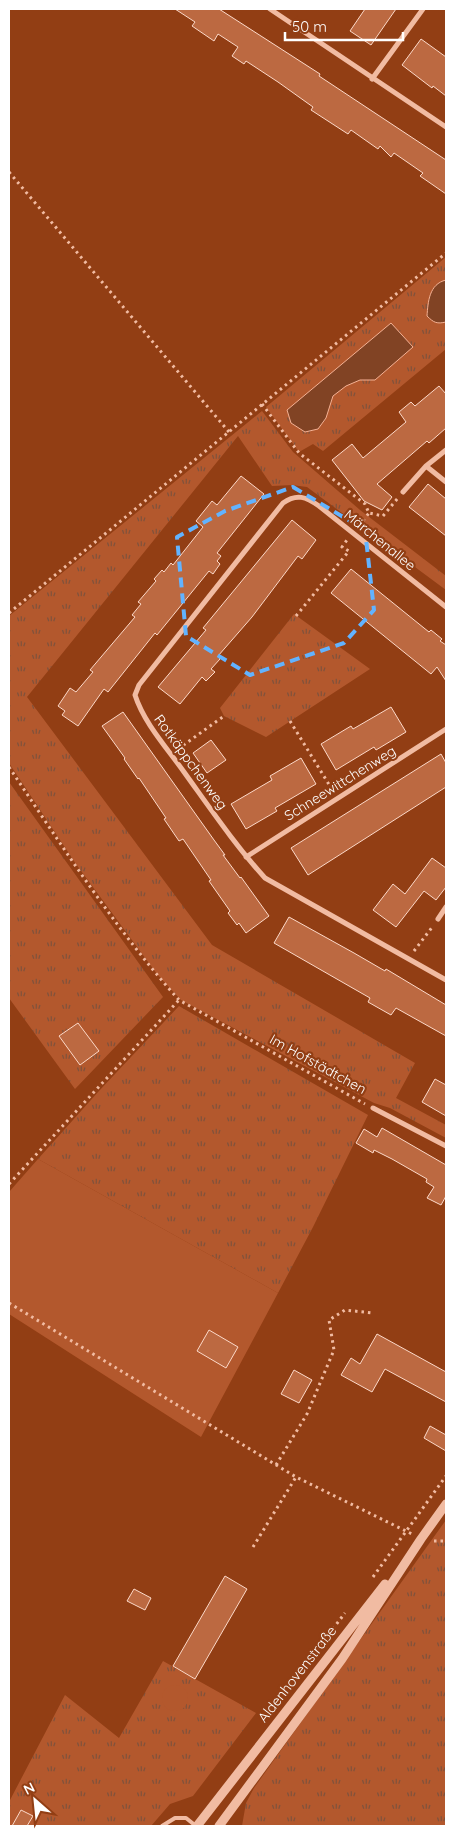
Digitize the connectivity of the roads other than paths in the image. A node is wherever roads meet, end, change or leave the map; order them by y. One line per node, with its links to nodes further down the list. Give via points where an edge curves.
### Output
1 (270, 9): 3 (street)
2 (423, 9): 3 (street)
3 (372, 79): 4 (street)
4 (446, 127)
5 (446, 450): 6 (street)
6 (426, 466): 7 (street); 8 (street)
7 (446, 482)
8 (403, 492)
9 (297, 496): 10 (street, Märchenallee, via 307,497); 12 (street, Rotkäppchenweg, via 284,503 135,694 139,708)
10 (446, 607)
11 (446, 729): 12 (street, Schneewittchenweg)
12 (246, 856): 15 (street, Rotkäppchenweg, via 265,878)
13 (446, 908): 14 (street)
14 (438, 919)
15 (446, 980)
16 (373, 1108): 17 (street, Im Hofstädtchen)
17 (446, 1146)
18 (446, 1504): 19 (street, Aldenhovenstraße)
19 (421, 1539): 21 (street, Aldenhovenstraße); 22 (street, Aldenhovenstraße, via 342,1659)
20 (162, 1826): 21 (lane, via 175,1818 186,1818)
21 (196, 1826)
22 (219, 1826)

